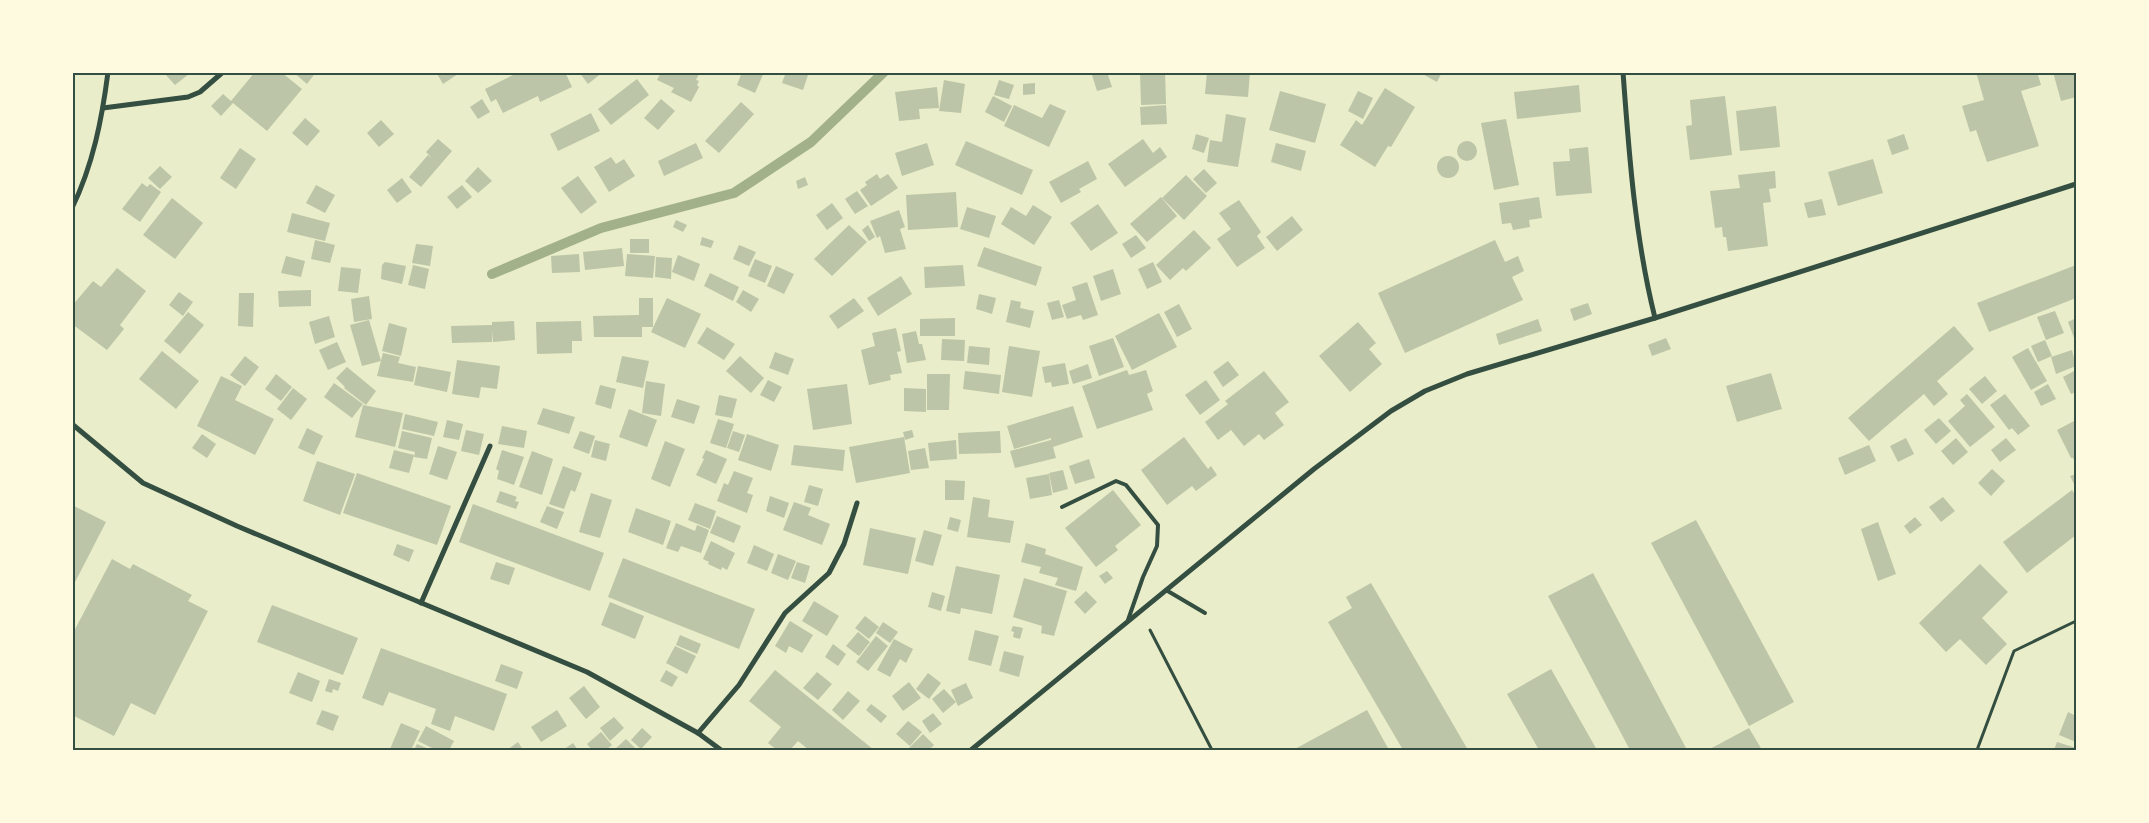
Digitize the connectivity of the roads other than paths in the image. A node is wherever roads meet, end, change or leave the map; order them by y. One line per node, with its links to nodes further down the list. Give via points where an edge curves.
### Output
1 (108, 72): 4 (street)
2 (223, 72): 4 (street, via 200,92 188,97)
3 (1623, 72): 7 (street, via 1630,163)
4 (104, 108): 6 (street, via 85,180)
5 (2076, 184): 7 (street)
6 (72, 208)
7 (1655, 318): 12 (street, via 1467,374 1425,391 1390,411 1314,469)
8 (73, 424): 13 (street, via 143,483)
9 (490, 446): 13 (street)
10 (857, 503): 16 (street, via 844,544 829,573 785,613 739,685)
11 (1062, 507): 15 (lane, via 1116,481 1126,485 1158,525 1157,546)
12 (1166, 590): 14 (lane); 15 (street)
13 (421, 603): 16 (street, via 587,672)
14 (1205, 613)
15 (1127, 623): 18 (street)
16 (698, 732): 17 (street)
17 (721, 750)
18 (971, 750)

